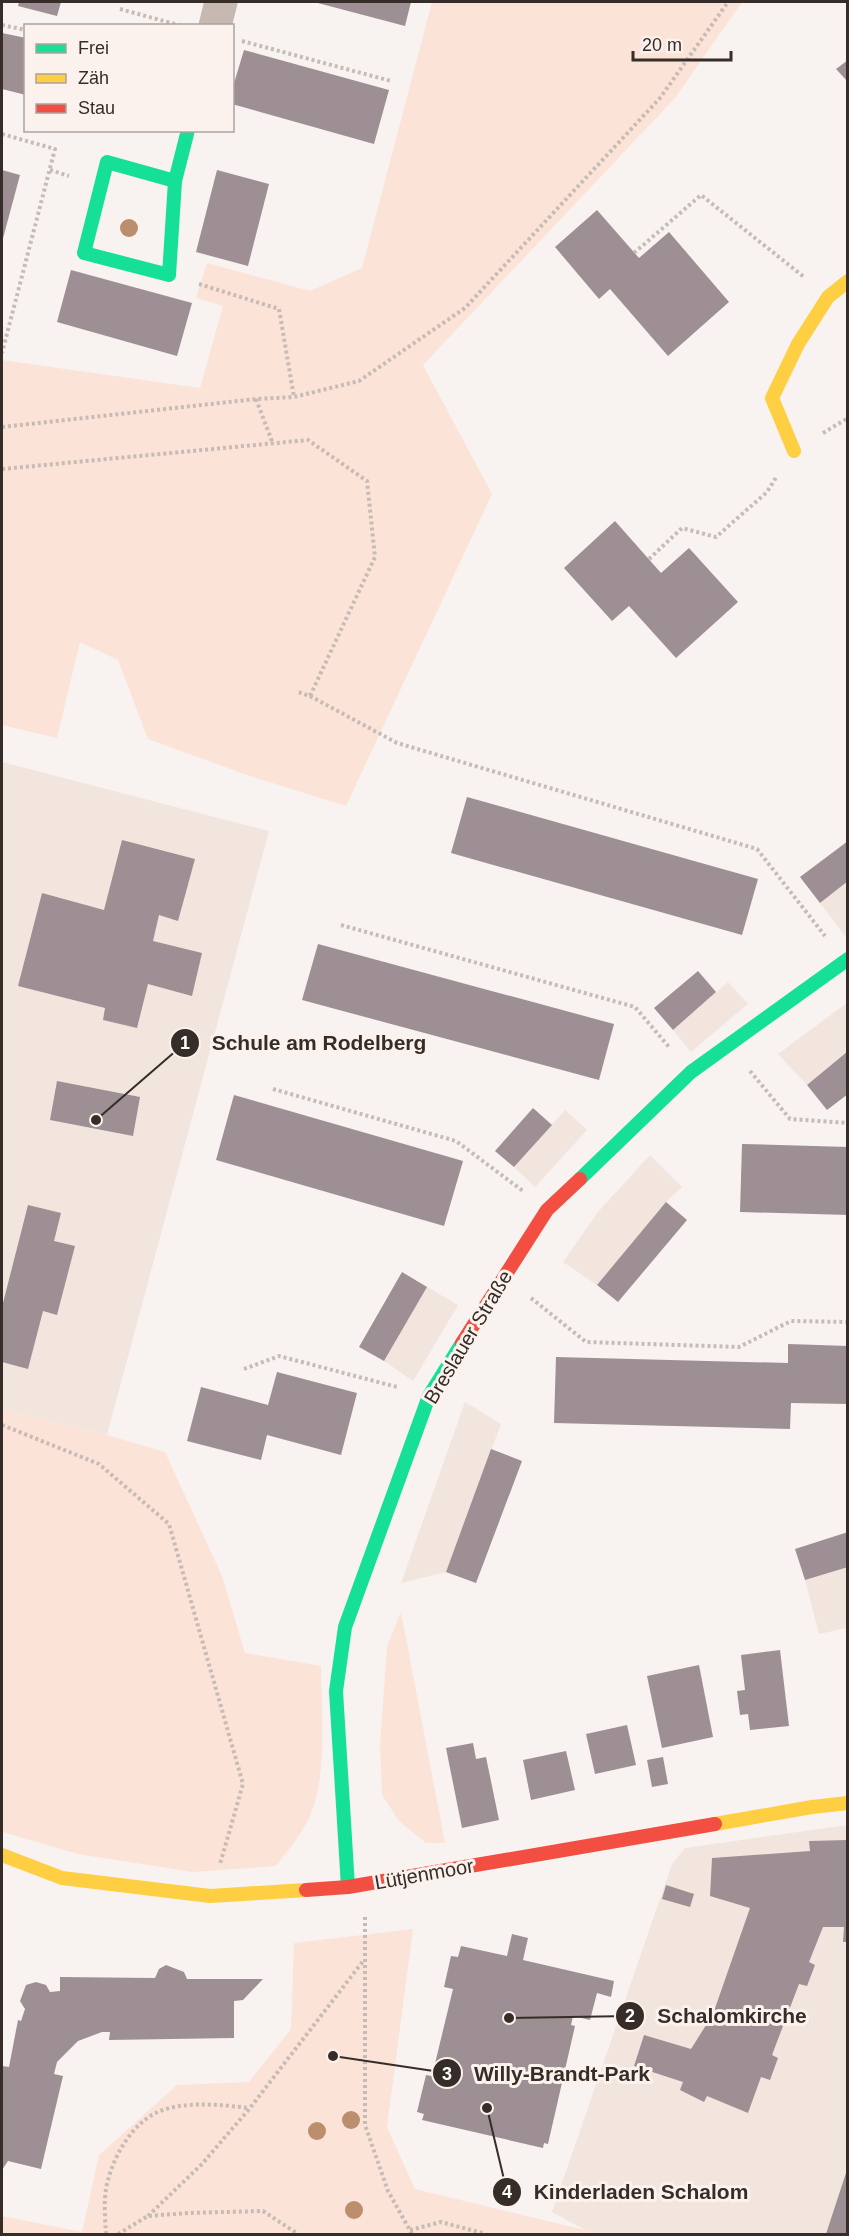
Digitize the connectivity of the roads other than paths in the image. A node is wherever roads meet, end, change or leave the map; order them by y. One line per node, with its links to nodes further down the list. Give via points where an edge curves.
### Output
1 (221, 2): 2 (street)
2 (215, 24)
3 (187, 132): 4 (street)
4 (175, 181): 4 (street, via 107,162 84,253 169,275)
5 (848, 281): 6 (street, via 828,297 798,344 772,398)
6 (794, 451)
7 (846, 960): 10 (street, Breslauer Straße, via 691,1072 547,1210 429,1396 345,1627 336,1691)
8 (848, 1803): 10 (street, Lütjenmoor)
9 (2, 1855): 10 (street, Lütjenmoor, via 62,1878 210,1896)
10 (348, 1887)

